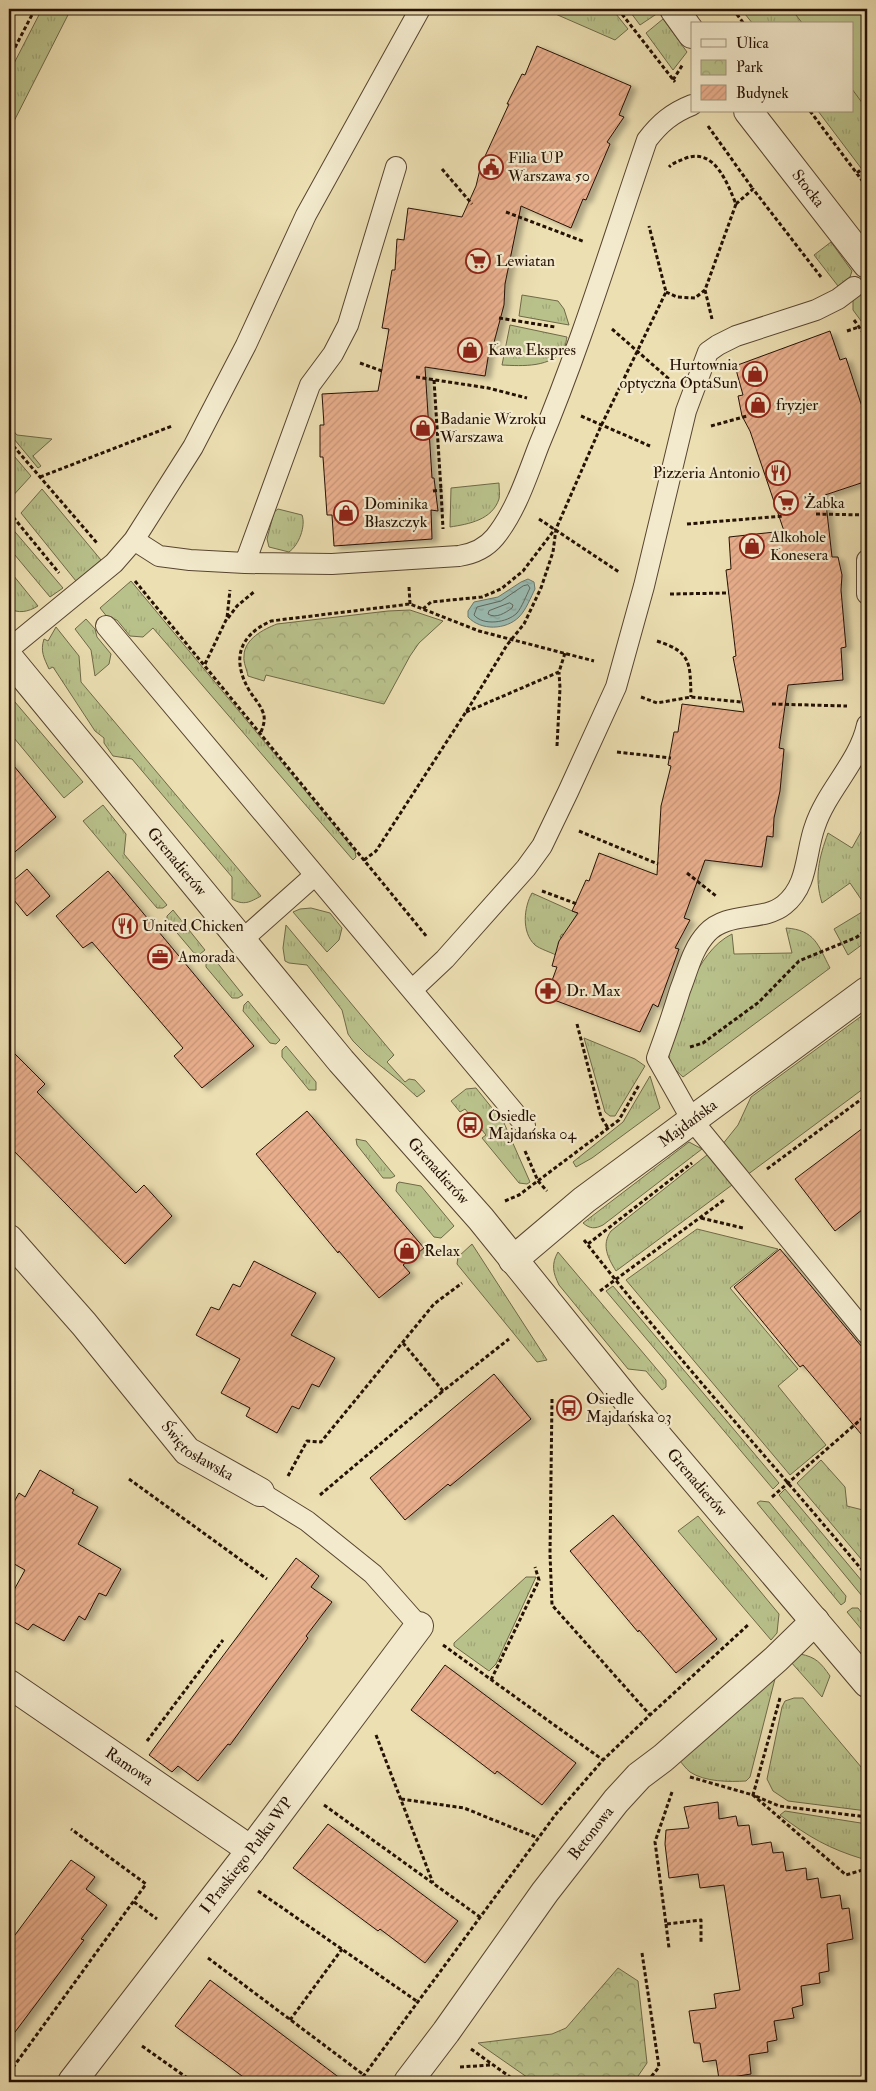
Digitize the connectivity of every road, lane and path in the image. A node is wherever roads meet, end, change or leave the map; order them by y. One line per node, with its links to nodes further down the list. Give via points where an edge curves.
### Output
1 (34, 9): 6 (path)
2 (420, 9): 36 (lane, via 306,215)
3 (618, 9): 7 (path)
4 (733, 9): 5 (path)
5 (743, 22)
6 (9, 59)
7 (678, 86)
8 (698, 112): 17 (path); 22 (lane, via 670,116 647,140)
9 (749, 112): 23 (street, Stocka)
10 (811, 112): 15 (path)
11 (867, 165): 15 (path)
12 (396, 167): 54 (lane, via 348,325 333,354 310,385)
13 (442, 169): 18 (path)
14 (667, 169): 19 (path, via 673,163 694,156 711,160 723,174)
15 (856, 173): 16 (path)
16 (867, 187)
17 (752, 189): 19 (path); 23 (path)
18 (472, 204)
19 (736, 204): 24 (path, via 705,290 695,298)
20 (506, 212): 22 (path)
21 (650, 219): 24 (path, via 649,228)
22 (610, 251): 25 (lane)
23 (853, 283): 27 (path); 34 (lane, via 816,310 718,345 708,352)
24 (666, 292): 31 (path)
25 (590, 311): 29 (lane); 31 (path)
26 (499, 318): 29 (path)
27 (859, 327): 28 (path); 30 (path)
28 (847, 331)
29 (582, 332): 35 (lane)
30 (867, 338)
31 (638, 351): 34 (path); 37 (path)
32 (416, 377): 33 (path)
33 (434, 380): 35 (path, via 488,388); 41 (path)
34 (690, 397): 39 (lane)
35 (556, 405): 37 (path); 43 (lane)
36 (212, 410): 40 (path); 50 (lane, via 193,447)
37 (601, 426): 39 (path); 49 (path)
38 (9, 441): 40 (path)
39 (674, 455): 48 (lane)
40 (40, 477): 53 (path)
41 (441, 490): 42 (path); 51 (path)
42 (433, 491)
43 (515, 505): 49 (path); 51 (lane, via 494,539 469,554)
44 (9, 512): 57 (path)
45 (816, 514): 47 (path)
46 (784, 516): 48 (path)
47 (867, 516)
48 (659, 526): 55 (lane)
49 (556, 529): 55 (path); 61 (path, via 523,572 502,589 482,597 431,602); 64 (path, via 553,552 541,588 524,624)
50 (134, 540): 53 (lane); 54 (lane, via 159,556)
51 (445, 557): 54 (lane, via 332,564)
52 (867, 560): 58 (lane)
53 (114, 562): 57 (lane); 68 (path, via 138,583)
54 (239, 563): 68 (path, via 227,618)
55 (643, 590): 56 (path); 63 (lane)
56 (729, 593)
57 (76, 594): 65 (lane)
58 (867, 594)
59 (410, 597): 60 (path)
60 (410, 604): 61 (path); 78 (path, via 271,621 259,626 240,650 239,667 250,693 262,709 265,720)
61 (423, 609): 64 (path)
62 (106, 626): 86 (lane)
63 (631, 632): 69 (lane); 72 (path, via 674,646 684,655 690,667)
64 (511, 640): 66 (path); 76 (path)
65 (9, 649)
66 (565, 653): 69 (path); 70 (path)
67 (9, 658): 91 (street, Grenadierów)
68 (205, 664): 78 (path)
69 (622, 665): 71 (lane)
70 (559, 672): 76 (path); 81 (path, via 555,778)
71 (616, 687): 72 (path, via 657,703); 79 (lane)
72 (691, 697): 73 (path)
73 (741, 702)
74 (772, 704): 75 (path)
75 (848, 706)
76 (466, 712): 83 (path, via 376,851)
77 (867, 726): 89 (lane, via 858,751 815,825 797,891 772,912)
78 (261, 733): 83 (path)
79 (588, 749): 80 (path); 81 (lane)
80 (671, 758)
81 (568, 792): 82 (lane)
82 (553, 820): 84 (path); 87 (lane, via 542,846)
83 (364, 860): 92 (path)
84 (658, 864)
85 (687, 872): 89 (path, via 723,902)
86 (314, 876): 91 (lane); 93 (lane)
87 (515, 880): 88 (path); 92 (lane)
88 (577, 904)
89 (732, 919): 96 (lane, via 709,930 696,947)
90 (867, 929): 96 (path, via 857,937 798,961 759,1002 703,1043)
91 (242, 940): 104 (street, Grenadierów, via 341,1061 481,1219)
92 (445, 959): 93 (lane)
93 (412, 990): 98 (lane)
94 (867, 991): 97 (street, Majdańska)
95 (577, 1024): 99 (path, via 601,1117)
96 (657, 1058): 97 (lane); 99 (path, via 619,1120)
97 (692, 1120): 102 (street, Majdańska); 106 (lane)
98 (525, 1125): 100 (path, via 523,1148)
99 (608, 1128): 100 (path)
100 (538, 1180): 101 (path); 102 (path)
101 (502, 1202)
102 (565, 1215): 104 (street, Majdańska); 114 (path, via 614,1280)
103 (9, 1239): 116 (street, Świętosławska, via 188,1451)
104 (513, 1260): 121 (street, Grenadierów)
105 (462, 1283): 108 (path, via 434,1304)
106 (867, 1334)
107 (509, 1339): 109 (path)
108 (403, 1343): 109 (path); 113 (path, via 321,1442 306,1441 288,1478)
109 (443, 1391): 115 (path, via 320,1495)
110 (552, 1399): 128 (path, via 552,1606)
111 (867, 1414): 114 (path)
112 (129, 1479): 120 (path)
113 (296, 1482)
114 (789, 1482): 117 (path); 119 (path)
115 (312, 1491)
116 (260, 1492): 122 (lane, Świętosławska, via 307,1521 373,1574)
117 (772, 1497)
118 (535, 1566): 124 (path, via 539,1580)
119 (867, 1576)
120 (266, 1579)
121 (814, 1621): 125 (street, Grenadierów); 154 (street, Betonowa, via 776,1659 639,1776 616,1801 545,1892)
122 (418, 1626): 124 (path); 133 (street, I Praskiego Pułku WP)
123 (223, 1640): 130 (path, via 149,1740)
124 (491, 1680): 131 (path)
125 (867, 1683)
126 (9, 1684): 140 (street, Ramowa)
127 (782, 1690): 135 (path)
128 (650, 1714)
129 (376, 1734): 136 (path)
130 (142, 1744)
131 (603, 1760)
132 (688, 1776): 135 (path)
133 (297, 1789): 140 (street, I Praskiego Pułku WP); 143 (path, via 324,1804)
134 (672, 1791): 146 (path, via 655,1842)
135 (753, 1796): 137 (path, via 779,1806); 142 (path, via 846,1875)
136 (400, 1799): 139 (path, via 464,1808); 143 (path)
137 (867, 1818)
138 (71, 1829): 156 (path, via 146,1884)
139 (538, 1838)
140 (251, 1850): 158 (street, I Praskiego Pułku WP)
141 (867, 1858): 142 (path)
142 (866, 1870)
143 (433, 1884): 145 (path)
144 (257, 1891): 149 (path)
145 (480, 1918)
146 (666, 1924): 147 (path, via 701,1920); 148 (path)
147 (701, 1944)
148 (669, 1948)
149 (342, 1949): 152 (path); 153 (path)
150 (642, 1953): 162 (path, via 659,2067)
151 (206, 1957): 153 (path)
152 (418, 2002)
153 (290, 2020): 157 (path)
154 (446, 2032): 160 (street, Betonowa); 161 (path)
155 (142, 2046): 159 (path)
156 (9, 2073)
157 (364, 2075)
158 (72, 2082)
159 (193, 2082)
160 (408, 2082)
161 (517, 2082)
162 (647, 2082)

